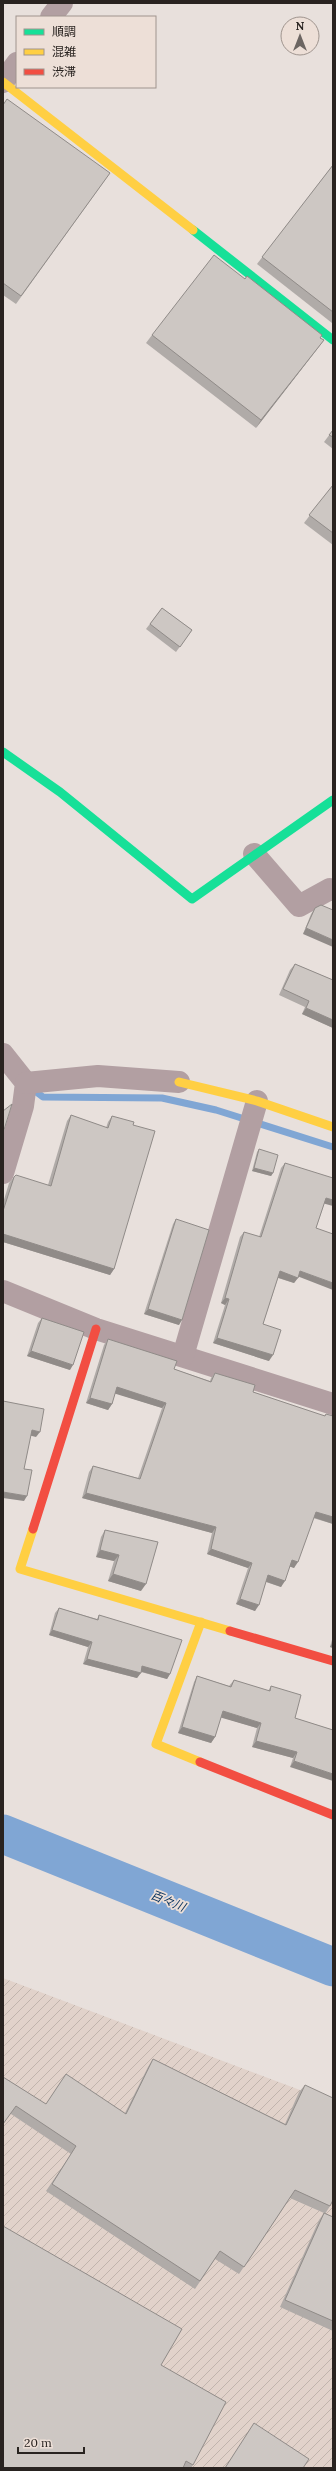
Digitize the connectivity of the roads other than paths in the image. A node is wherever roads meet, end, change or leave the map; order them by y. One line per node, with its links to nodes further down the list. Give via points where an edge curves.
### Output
1 (62, 3): 2 (street)
2 (52, 16)
3 (16, 64): 4 (street)
4 (3, 82): 5 (street)
5 (333, 340)
6 (3, 752): 8 (street, via 60,792 192,899)
7 (333, 800): 8 (street)
8 (254, 854): 9 (street, via 299,906 330,889)
9 (333, 890)
10 (3, 1054): 12 (street)
11 (179, 1082): 12 (street, via 98,1076); 13 (street)
12 (26, 1083): 15 (street, via 23,1106)
13 (257, 1101): 14 (street); 18 (street)
14 (333, 1127)
15 (3, 1173)
16 (3, 1291): 17 (street)
17 (96, 1329): 18 (street); 20 (street, via 20,1569)
18 (183, 1356): 19 (street)
19 (333, 1404)
20 (201, 1622): 21 (street); 22 (street, via 156,1744)
21 (333, 1661)
22 (333, 1815)

